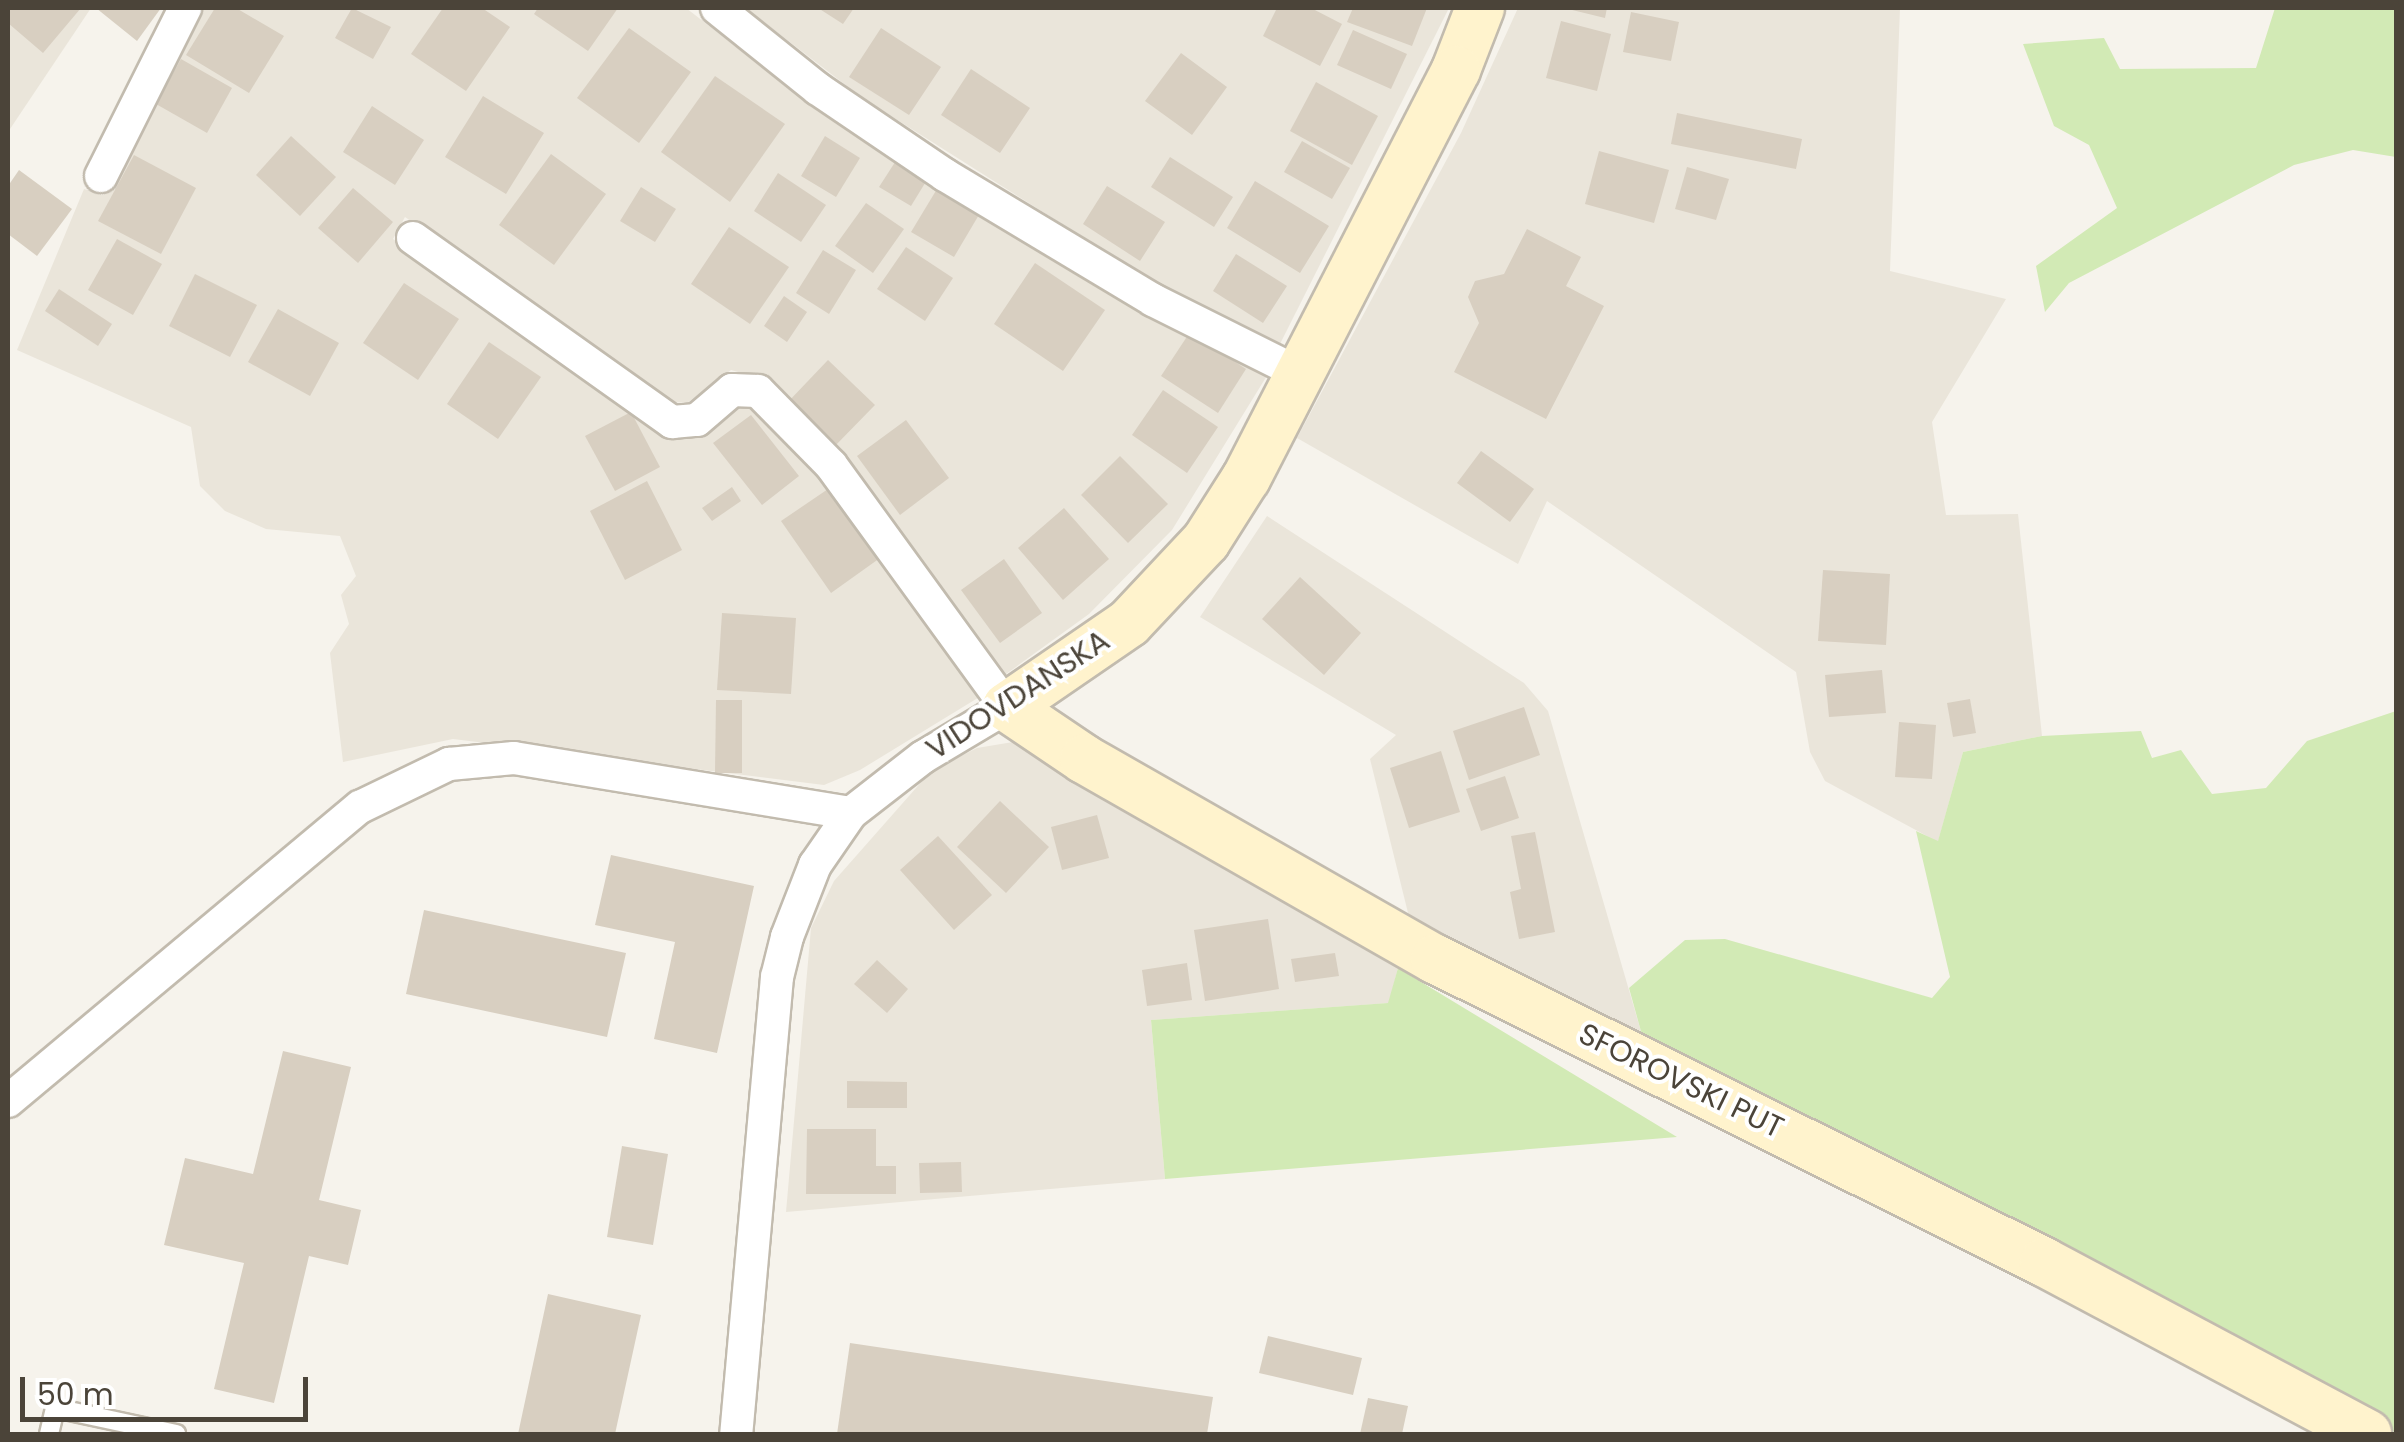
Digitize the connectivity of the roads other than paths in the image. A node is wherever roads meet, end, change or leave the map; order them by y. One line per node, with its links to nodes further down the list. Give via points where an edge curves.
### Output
1 (185, 8): 4 (street)
2 (718, 8): 6 (street, via 818,89 946,174 1153,300)
3 (1480, 8): 6 (street, VIDOVDANSKA, via 1456,70)
4 (101, 176)
5 (414, 238): 7 (street, via 672,422 697,420 732,390 758,392 831,465)
6 (1299, 374): 7 (street, VIDOVDANSKA, via 1226,510 1164,591)
7 (1006, 707): 8 (street, VIDOVDANSKA, via 923,756); 13 (street, SFOROVSKI PUT, via 1084,760 1435,959 2044,1262)
8 (852, 813): 9 (street, via 514,758 449,764 360,806); 12 (street, VIDOVDANSKA, via 814,866 777,977)
9 (8, 1100)
10 (49, 1434): 11 (lane, via 55,1408)
11 (176, 1434)
12 (736, 1434)
13 (2366, 1434)

